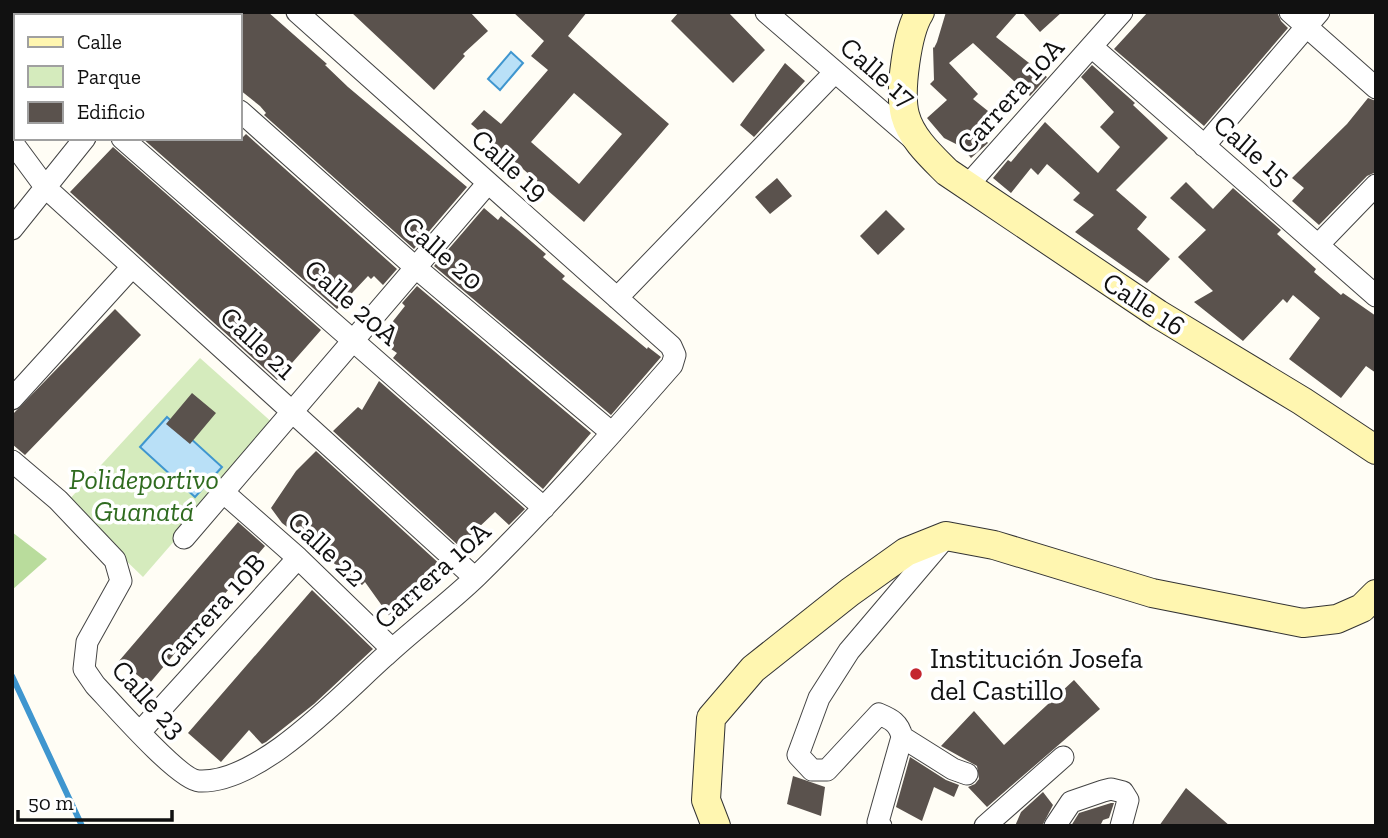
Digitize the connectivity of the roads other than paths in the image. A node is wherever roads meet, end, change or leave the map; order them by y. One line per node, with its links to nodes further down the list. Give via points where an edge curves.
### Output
1 (297, 12): 16 (street, Calle 19)
2 (766, 12): 8 (street, Calle 17)
3 (919, 12): 14 (street, Calle 16, via 904,82 905,115)
4 (1122, 12): 7 (street, Carrera 10A)
5 (1290, 12): 6 (street)
6 (1313, 20): 9 (street); 15 (street)
7 (1091, 47): 15 (street, Calle 15); 17 (street, Carrera 10A)
8 (835, 72): 14 (street, Calle 17); 25 (street)
9 (1376, 88)
10 (242, 113): 23 (street, Calle 20)
11 (83, 140): 19 (street)
12 (124, 140): 26 (street, Calle 20A)
13 (12, 142): 19 (street, Calle 21)
14 (921, 146): 17 (street, Calle 16)
15 (1205, 146): 21 (street, Calle 15)
16 (488, 183): 23 (street); 25 (street, Calle 19)
17 (968, 185): 31 (street, Calle 16, via 1158,314)
18 (1376, 185): 21 (street)
19 (46, 188): 20 (street); 22 (street, Calle 21)
20 (12, 229)
21 (1318, 245): 24 (street, Calle 15)
22 (132, 267): 28 (street); 29 (street, Calle 21)
23 (415, 267): 26 (street); 30 (street, Calle 20)
24 (1376, 296)
25 (617, 298): 27 (street, Calle 19, via 671,346 675,355)
26 (354, 341): 29 (street); 34 (street, Calle 20A)
27 (672, 365): 30 (street, Carrera 10A)
28 (12, 399)
29 (291, 412): 33 (street); 38 (street, Calle 21)
30 (612, 433): 34 (street, Carrera 10A)
31 (1376, 450)
32 (12, 461): 41 (street, Calle 23, via 58,500 115,560 121,581 87,642 84,669)
33 (223, 492): 36 (street); 37 (street, Calle 22)
34 (544, 508): 38 (street, Carrera 10A)
35 (946, 536): 39 (street, via 994,545 1152,593 1303,623 1337,619 1362,608); 42 (street, via 849,651 819,698 798,755 812,771 827,770 878,714 892,719); 46 (street, via 906,552 850,592 753,669 711,718 706,800)
36 (184, 538)
37 (298, 558): 40 (street, Calle 22); 41 (street, Carrera 10B)
38 (475, 578): 40 (street, Carrera 10A)
39 (1376, 594)
40 (392, 649): 45 (street, Carrera 10A, via 291,740 243,773)
41 (140, 732): 45 (street, Calle 23, via 177,769)
42 (902, 737): 44 (street); 47 (street, via 878,822)
43 (1063, 757): 48 (street)
44 (967, 774)
45 (197, 781)
46 (716, 826)
47 (881, 826)
48 (985, 826)
49 (1055, 826): 50 (street, via 1071,802 1111,789 1128,800)
50 (1121, 826)

